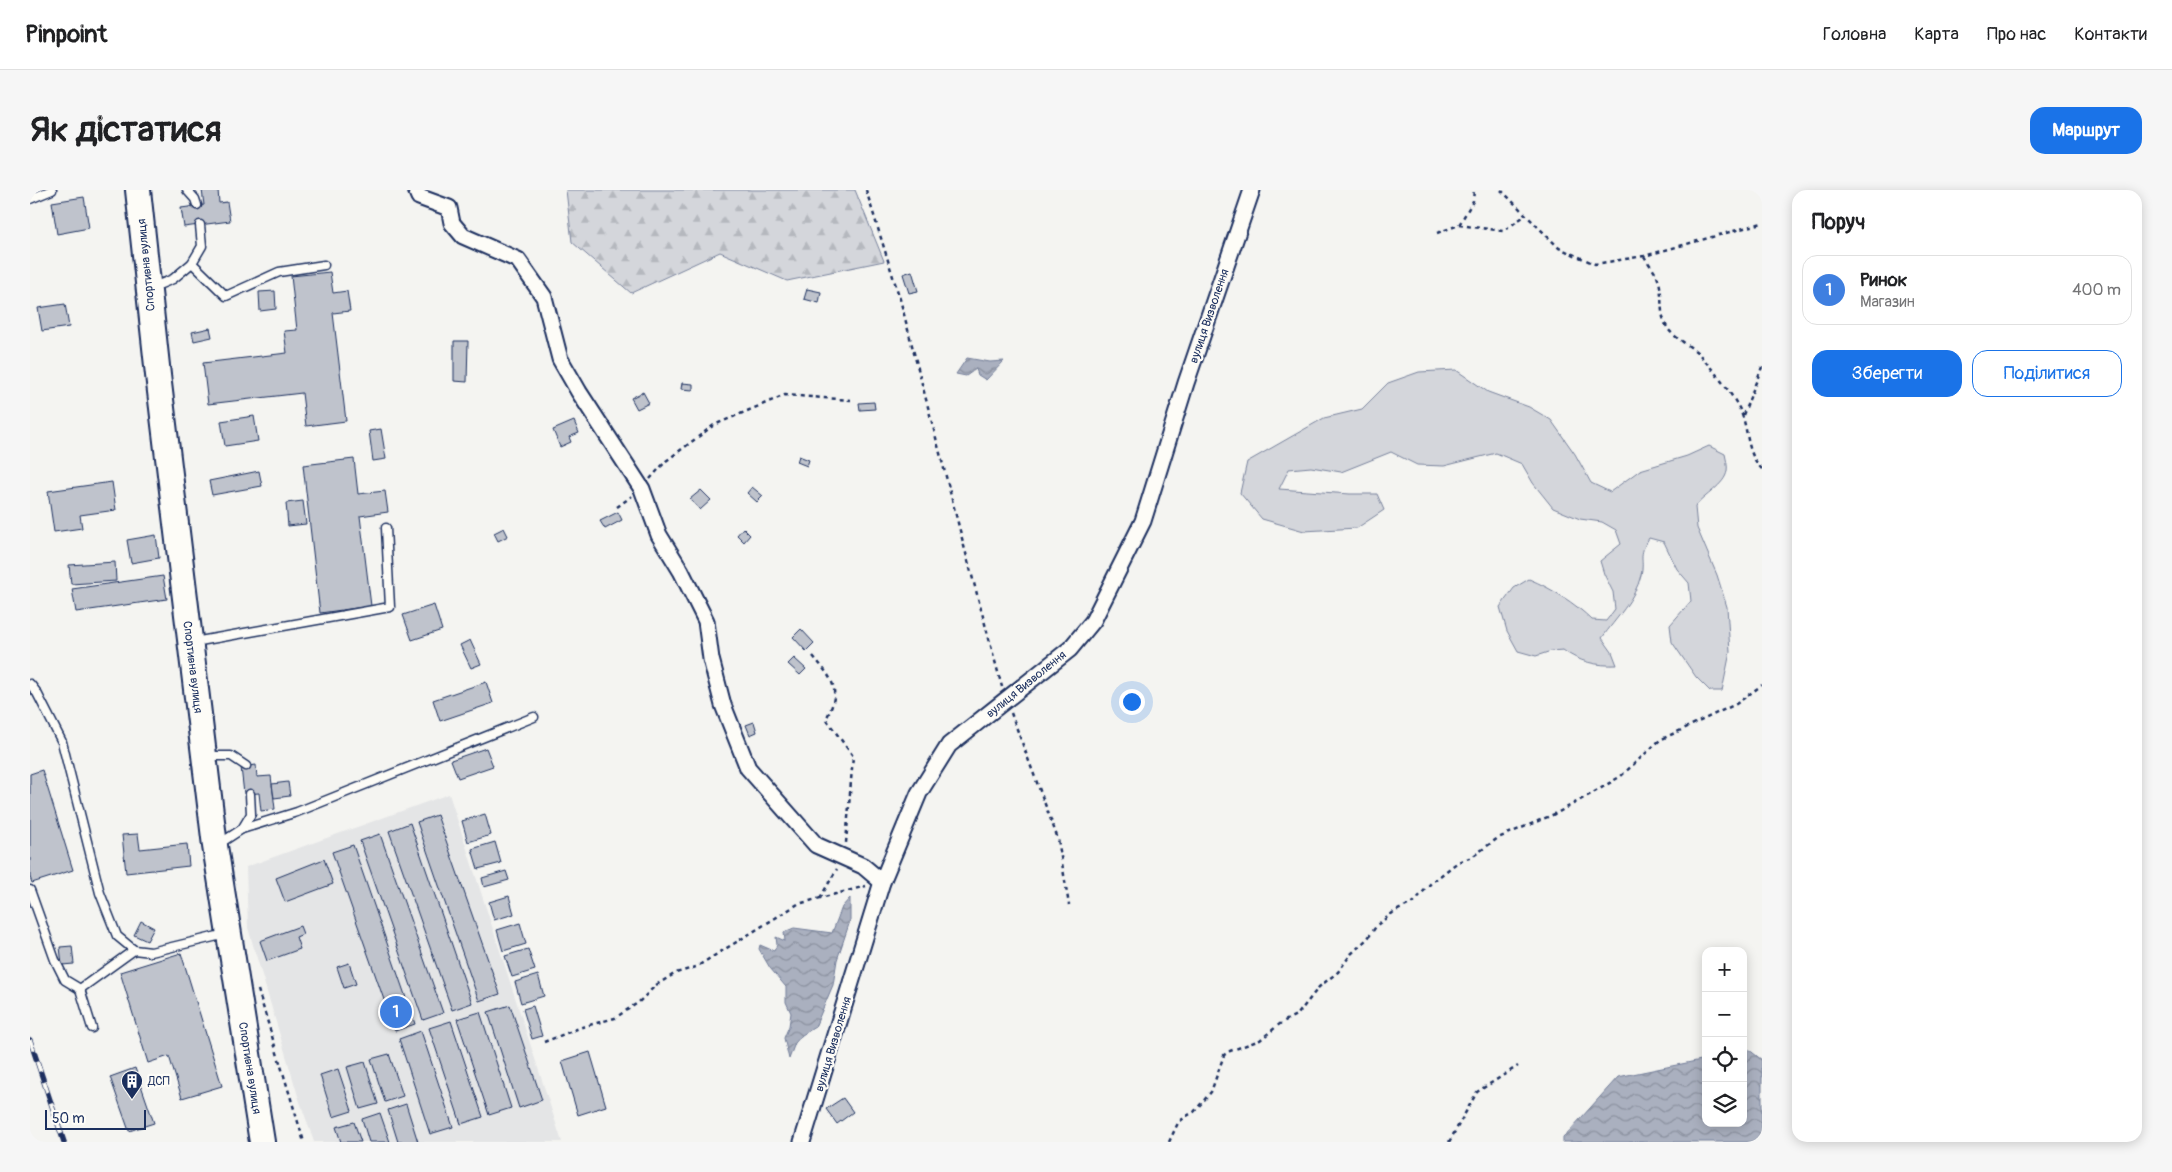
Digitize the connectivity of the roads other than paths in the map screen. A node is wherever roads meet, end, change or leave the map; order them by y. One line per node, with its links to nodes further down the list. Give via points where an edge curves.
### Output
1 (52, 190): 6 (lane)
2 (138, 190): 11 (main road, Спортивна вулиця)
3 (187, 190): 7 (lane, via 196,199)
4 (416, 190): 21 (street, via 419,197 449,208 452,223 463,236 518,260 544,297 560,359 642,489 659,534 706,621 711,659 723,705 748,768 816,845 863,866)
5 (1252, 190): 21 (street, вулиця Визволення, via 1143,521 1093,621 1070,649 949,745 919,793)
6 (30, 199)
7 (197, 206)
8 (200, 224): 9 (lane, via 202,246)
9 (192, 263): 10 (lane, via 226,296 279,272); 11 (lane, via 173,279)
10 (324, 265)
11 (149, 289): 13 (main road, Спортивна вулиця)
12 (386, 528): 13 (lane, via 390,608)
13 (190, 643): 16 (main road, Спортивна вулиця)
14 (30, 684): 24 (lane, via 62,742 82,825 117,936)
15 (534, 717): 19 (lane, via 297,812)
16 (204, 756): 17 (lane, via 231,756); 20 (main road, Спортивна вулиця)
17 (246, 766)
18 (250, 794): 19 (lane, via 251,814)
19 (242, 828): 20 (lane)
20 (215, 846): 23 (main road, Спортивна вулиця)
21 (882, 882): 28 (street, вулиця Визволення)
22 (30, 890): 25 (lane, via 58,967 65,980)
23 (228, 934): 24 (lane, via 151,952); 27 (main road, Спортивна вулиця)
24 (134, 950): 25 (lane)
25 (80, 989): 26 (lane)
26 (92, 1028)
27 (262, 1142)
28 (802, 1142)

